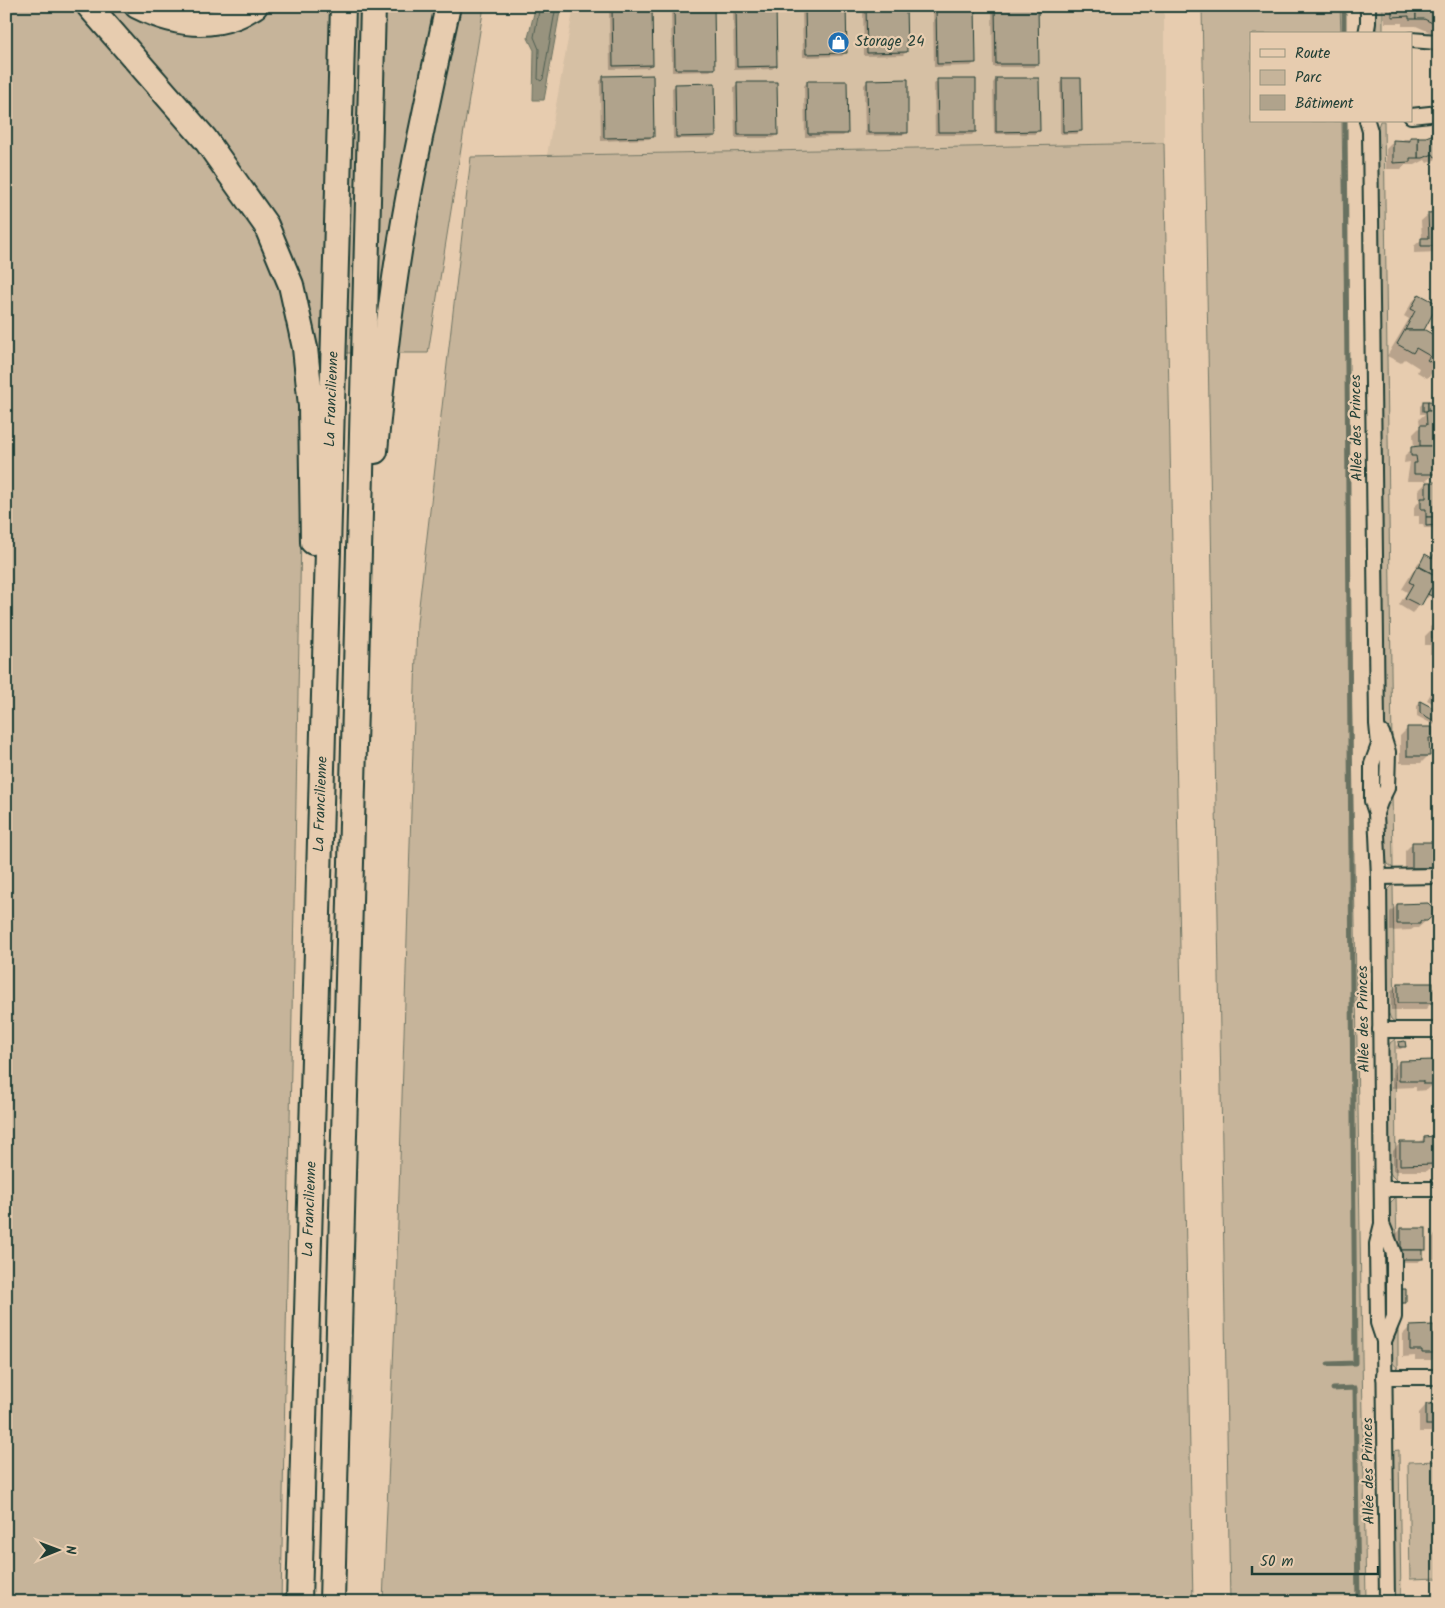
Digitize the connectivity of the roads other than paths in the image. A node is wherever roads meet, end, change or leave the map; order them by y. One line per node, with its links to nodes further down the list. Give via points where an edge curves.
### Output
1 (89, 6): 15 (highway, via 205,139 266,225 291,285 305,348 311,406 313,581)
2 (138, 6): 3 (highway, via 182,22 200,22 234,17)
3 (255, 6)
4 (344, 6): 15 (highway, La Francilienne)
5 (373, 6): 14 (highway, La Francilienne)
6 (448, 6): 14 (highway, via 422,124 394,284 375,451)
7 (1368, 6): 8 (street)
8 (1369, 30)
9 (1412, 40): 10 (street)
10 (1439, 44)
11 (1439, 113): 12 (street)
12 (1412, 116)
13 (1370, 125): 17 (street, Allée des Princes, via 1376,724 1380,726 1388,752 1387,788 1376,814)
14 (360, 484): 25 (highway, La Francilienne)
15 (326, 607): 24 (highway, La Francilienne)
16 (1439, 876): 17 (street)
17 (1379, 877): 18 (street, Allée des Princes)
18 (1380, 1030): 19 (street); 20 (street, Allée des Princes)
19 (1439, 1030)
20 (1382, 1189): 21 (street); 22 (street, Allée des Princes, via 1382,1224 1394,1254 1394,1317 1384,1341)
21 (1439, 1189)
22 (1384, 1377): 23 (street); 26 (street, Allée des Princes)
23 (1439, 1377)
24 (300, 1602)
25 (332, 1602)
26 (1387, 1602)

